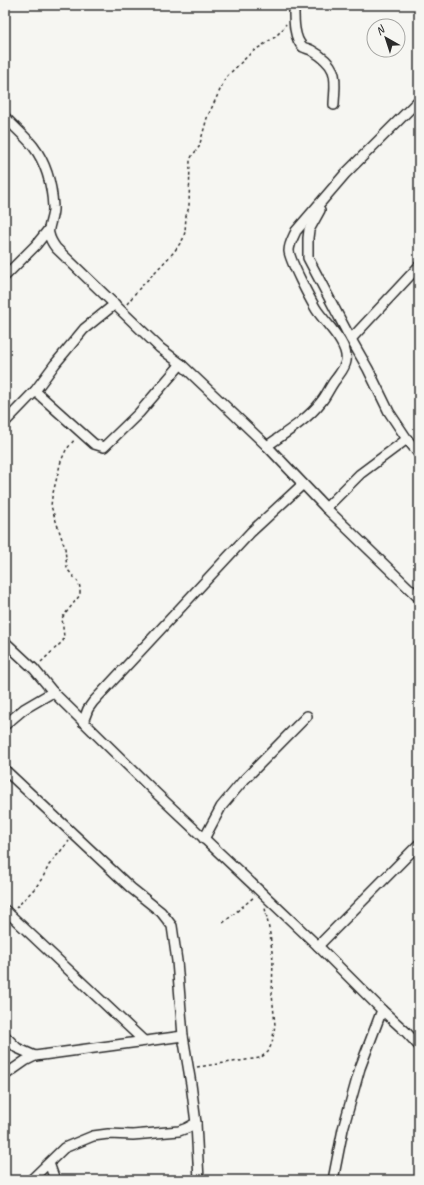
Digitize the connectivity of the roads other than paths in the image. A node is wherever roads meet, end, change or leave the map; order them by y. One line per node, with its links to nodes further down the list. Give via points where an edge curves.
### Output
1 (294, 5): 3 (street, via 295,30 303,47 321,56 334,72)
2 (419, 100): 5 (street)
3 (334, 105)
4 (5, 117): 6 (street, via 33,146 44,166 50,184 53,209)
5 (345, 174): 12 (street, via 309,230 308,258); 17 (street, via 296,231 290,242 289,252 316,309 340,340 345,350 346,362 317,407)
6 (48, 230): 7 (street); 8 (street)
7 (36, 245): 8 (street, via 48,244); 10 (street)
8 (56, 248): 11 (street)
9 (419, 266): 12 (street)
10 (5, 276)
11 (119, 307): 13 (street, via 160,348); 14 (street, via 84,329)
12 (351, 339): 16 (street, via 389,412)
13 (181, 364): 14 (street, via 139,413 104,447 94,444); 17 (street)
14 (35, 391): 15 (street)
15 (5, 422)
16 (407, 439): 18 (street); 20 (street, via 360,474)
17 (267, 446): 19 (street)
18 (419, 454)
19 (303, 484): 20 (street); 24 (street, via 251,532)
20 (326, 508): 21 (street)
21 (419, 598)
22 (5, 642): 23 (street, via 34,669)
23 (53, 692): 25 (street); 28 (street, via 24,709)
24 (88, 709): 25 (street); 27 (street)
25 (71, 710): 27 (street)
26 (307, 716): 30 (street, via 221,807)
27 (83, 722): 30 (street)
28 (5, 725)
29 (5, 770): 36 (street, via 131,888 161,912 172,926)
30 (204, 839): 33 (street)
31 (419, 844): 33 (street)
32 (8, 913): 37 (street)
33 (318, 946): 34 (street)
34 (382, 1010): 38 (street); 46 (street, via 360,1068)
35 (5, 1036): 39 (street, via 17,1048)
36 (183, 1036): 37 (street); 41 (street)
37 (144, 1041): 39 (street)
38 (419, 1046)
39 (35, 1056): 40 (street)
40 (5, 1075)
41 (196, 1122): 42 (street, via 179,1131 92,1136 64,1148); 45 (street)
42 (49, 1163): 43 (street); 44 (street)
43 (31, 1180)
44 (55, 1180)
45 (200, 1180)
46 (332, 1180)

